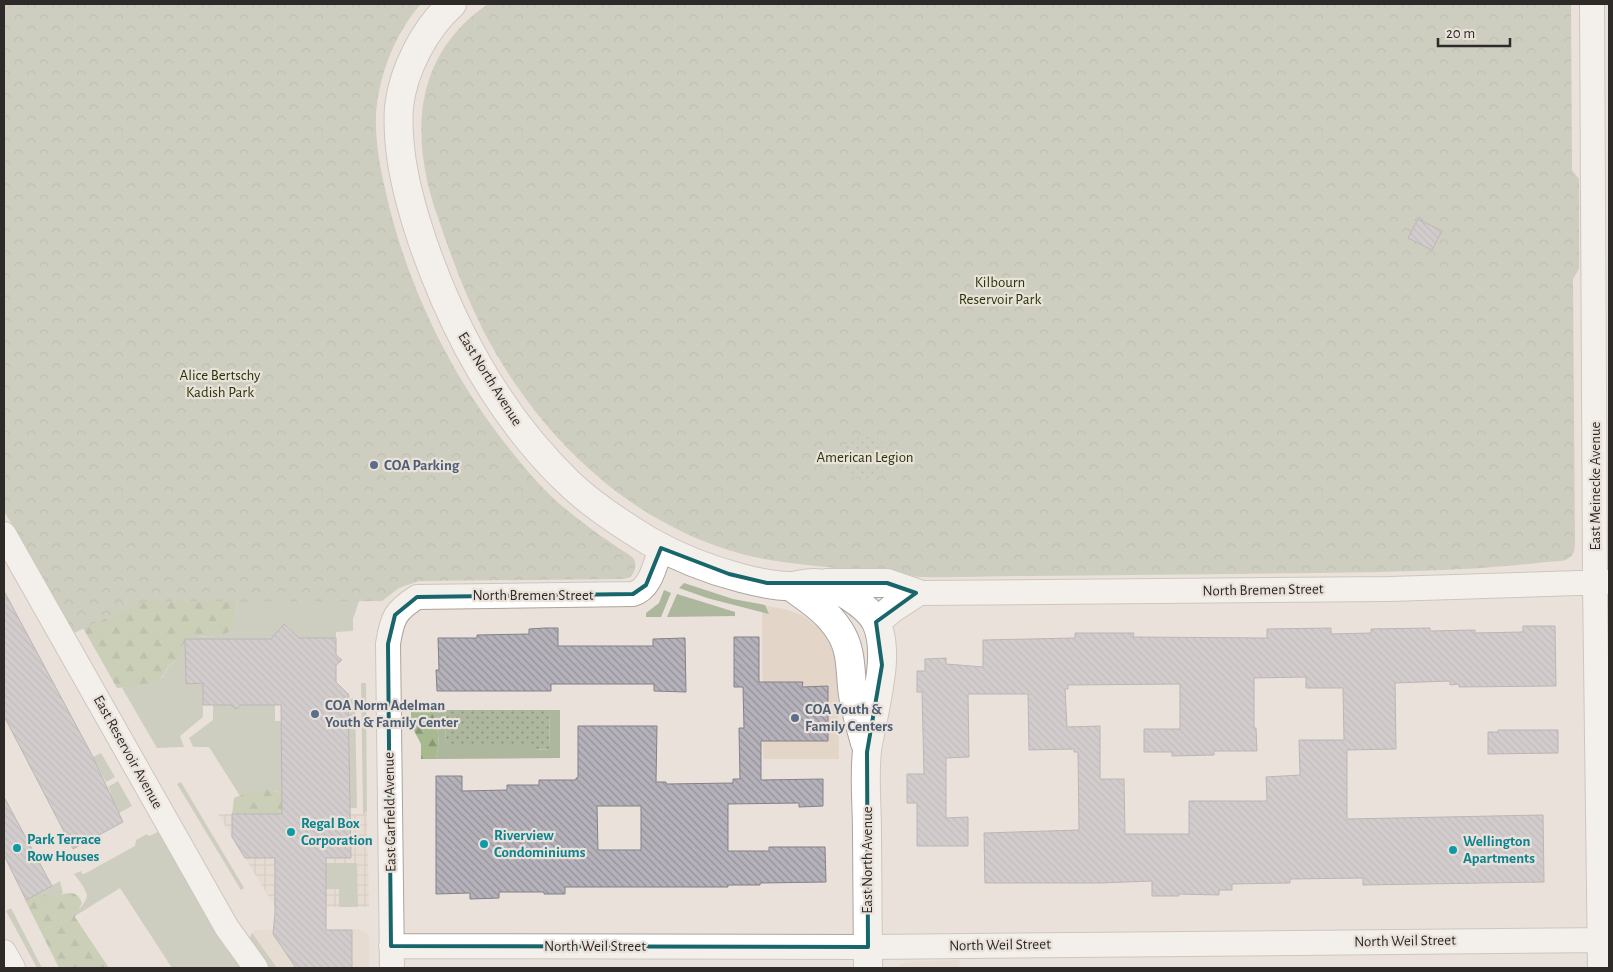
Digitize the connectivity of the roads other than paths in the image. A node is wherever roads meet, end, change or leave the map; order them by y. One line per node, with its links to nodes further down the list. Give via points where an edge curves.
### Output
1 (452, 4): 5 (main road, East North Avenue, via 428,31 415,55 400,103 398,134 417,225 437,280 474,359 526,434 568,482 595,506)
2 (1592, 4): 3 (street, East Meinecke Avenue)
3 (1602, 226): 6 (street, East Meinecke Avenue)
4 (4, 534): 17 (street, East Reservoir Avenue, via 227,928)
5 (662, 548): 7 (main road, East North Avenue, via 729,574 767,583); 10 (street, North Bremen Street, via 641,592 417,597 399,610)
6 (1602, 582): 8 (street, North Bremen Street, via 1390,589); 12 (street, East Meinecke Avenue)
7 (803, 584): 8 (main road, via 886,583); 9 (main road, East North Avenue, via 847,596 864,607); 11 (main road, East North Avenue, via 845,639 854,700)
8 (916, 594): 9 (main road)
9 (876, 622): 11 (main road, East North Avenue, via 882,665)
10 (391, 625): 14 (street, East Garfield Avenue, via 388,663)
11 (867, 752): 15 (main road, East North Avenue)
12 (1605, 940): 15 (street, North Weil Street); 18 (street, East Meinecke Avenue)
13 (4, 952): 16 (street)
14 (392, 957): 15 (street, North Weil Street)
15 (868, 958)
16 (12, 968)
17 (256, 968)
18 (1600, 968)

